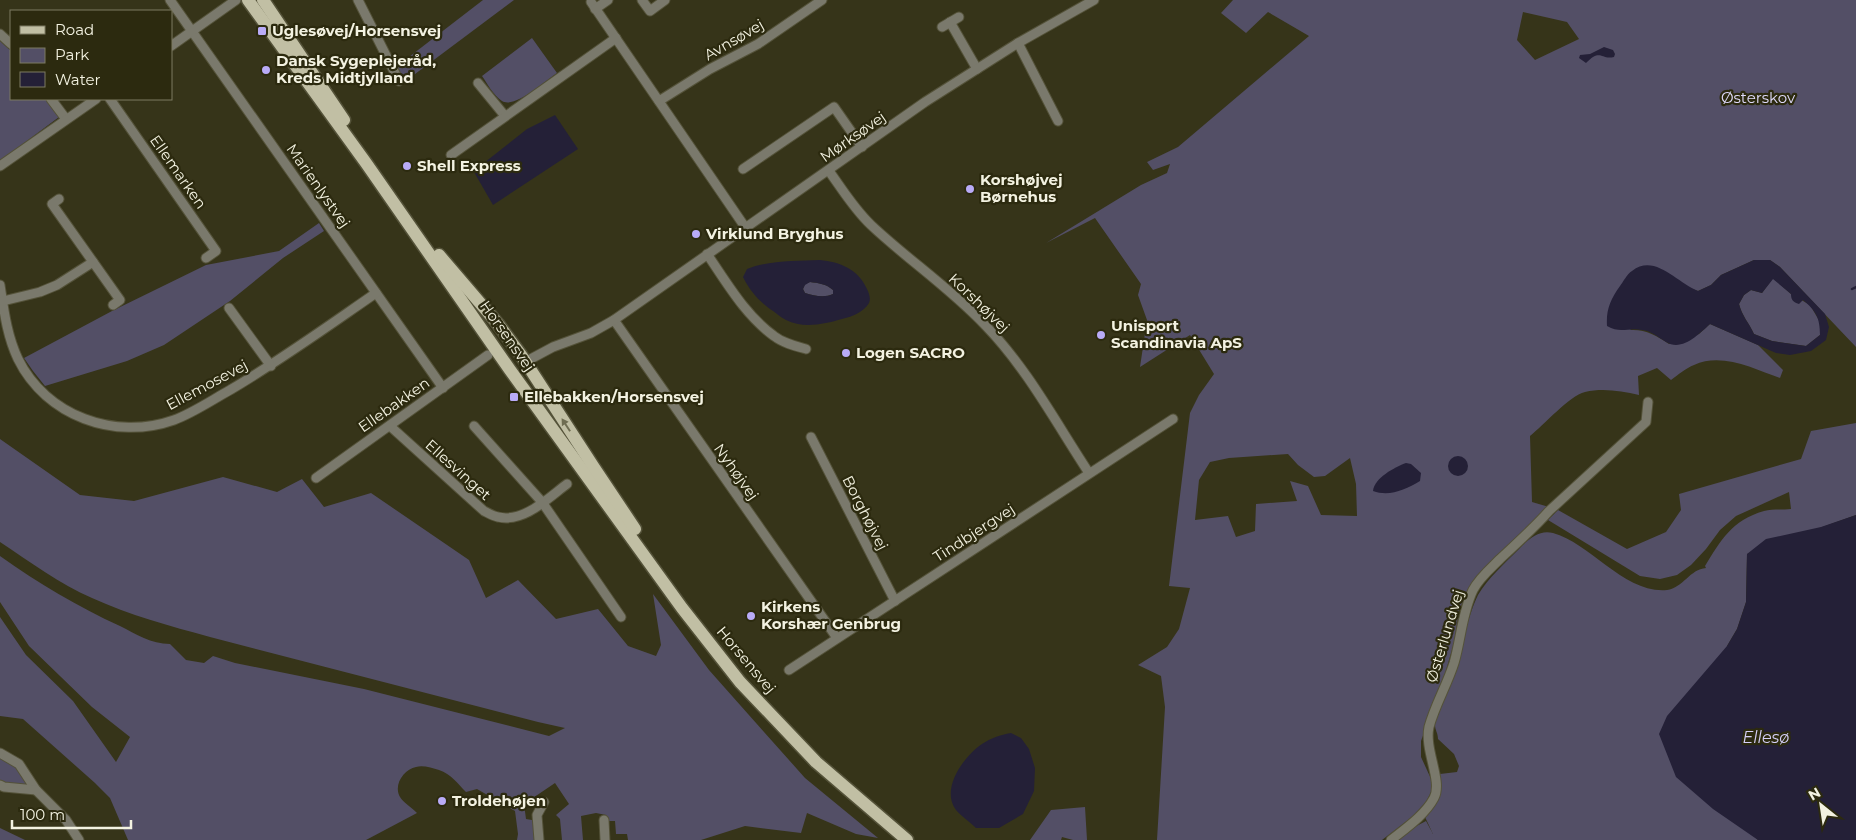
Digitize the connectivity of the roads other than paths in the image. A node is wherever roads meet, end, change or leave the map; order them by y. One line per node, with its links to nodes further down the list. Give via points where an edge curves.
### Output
1 (170, 0): 14 (street, Marienlystvej)
2 (236, 0): 14 (street)
3 (248, 0): 45 (main road, Horsensvej)
4 (264, 0): 49 (main road, Horsensvej, via 402,204)
5 (358, 0): 21 (street)
6 (608, 0): 16 (street, via 593,5)
7 (642, 0): 8 (street, via 650,11)
8 (665, 0)
9 (822, 0): 26 (street, Avnsøvej, via 758,44)
10 (1094, 0): 18 (street, Mørksøvej)
11 (959, 17): 12 (street)
12 (950, 22): 13 (street); 20 (street)
13 (942, 27)
14 (193, 31): 19 (street); 41 (street, Marienlystvej)
15 (0, 34): 17 (street)
16 (616, 38): 26 (street); 27 (street)
17 (10, 43)
18 (1018, 43): 20 (street, Mørksøvej); 29 (street)
19 (172, 45)
20 (976, 69): 30 (street, Mørksøvej)
21 (399, 80)
22 (478, 83): 27 (street)
23 (53, 100): 28 (street)
24 (94, 100): 28 (street)
25 (111, 100): 38 (street, Ellemarken, via 216,251)
26 (659, 101): 36 (street)
27 (505, 116): 31 (street)
28 (66, 119): 32 (street)
29 (1058, 121)
30 (862, 147): 33 (street, via 834,107); 34 (street, Mørksøvej)
31 (451, 155)
32 (0, 166)
33 (743, 169)
34 (829, 171): 36 (street, Mørksøvej); 58 (street, Korshøjvej, via 870,224 969,310 1002,344 1022,369)
35 (60, 199): 39 (street, via 52,204)
36 (746, 227): 37 (street, Mørksøvej)
37 (707, 254): 46 (street, Mørksøvej); 47 (street, via 752,317 774,337)
38 (206, 258)
39 (93, 262): 42 (street, via 57,285); 43 (street, via 120,300)
40 (0, 286): 42 (street, Ellemosevej)
41 (376, 293): 50 (street, Ellemosevej); 51 (street, Marienlystvej)
42 (3, 301): 50 (street, Ellemosevej, via 8,334 18,360 46,395 64,410 86,421 113,427 146,427 174,420)
43 (113, 305)
44 (229, 308): 50 (street, Ellemosevej)
45 (470, 311): 48 (main road); 49 (main road, via 510,353); 54 (main road, Horsensvej)
46 (614, 320): 49 (street, Mørksøvej); 64 (street, Nyhøjvej)
47 (806, 349)
48 (488, 355): 51 (street, Ellebakken)
49 (525, 362): 54 (main road, via 528,381); 66 (main road, Horsensvej, one-way to 49, via 646,544)
50 (271, 366)
51 (443, 388): 55 (street, Ellebakken)
52 (1648, 402): 76 (street, Østerlundvej, via 1646,422 1549,510 1474,588 1466,606 1453,664 1429,728 1429,752 1437,781 1435,796 1409,826)
53 (1173, 419): 58 (street, Tindbjergvej)
54 (548, 421): 66 (main road, Horsensvej, via 682,608 740,682)
55 (390, 426): 59 (street, Ellebakken); 61 (street, Ellesvinget, via 484,511 497,517 512,518)
56 (474, 426): 61 (street)
57 (811, 437): 62 (street, Borghøjvej)
58 (1089, 473): 62 (street, Tindbjergvej)
59 (316, 478)
60 (567, 484): 61 (street, Ellesvinget)
61 (542, 502): 63 (street)
62 (895, 601): 64 (street, Tindbjergvej)
63 (621, 617)
64 (837, 638): 65 (street, Tindbjergvej)
65 (789, 670)
66 (785, 728): 75 (main road, Horsensvej, via 816,762)
67 (0, 753): 69 (street, via 19,764)
68 (0, 785): 69 (street)
69 (36, 790): 72 (street, via 66,820)
70 (544, 802): 73 (street, via 537,815)
71 (604, 820): 74 (street)
72 (79, 840)
73 (538, 840)
74 (605, 840)
75 (907, 840)
76 (1391, 840)

